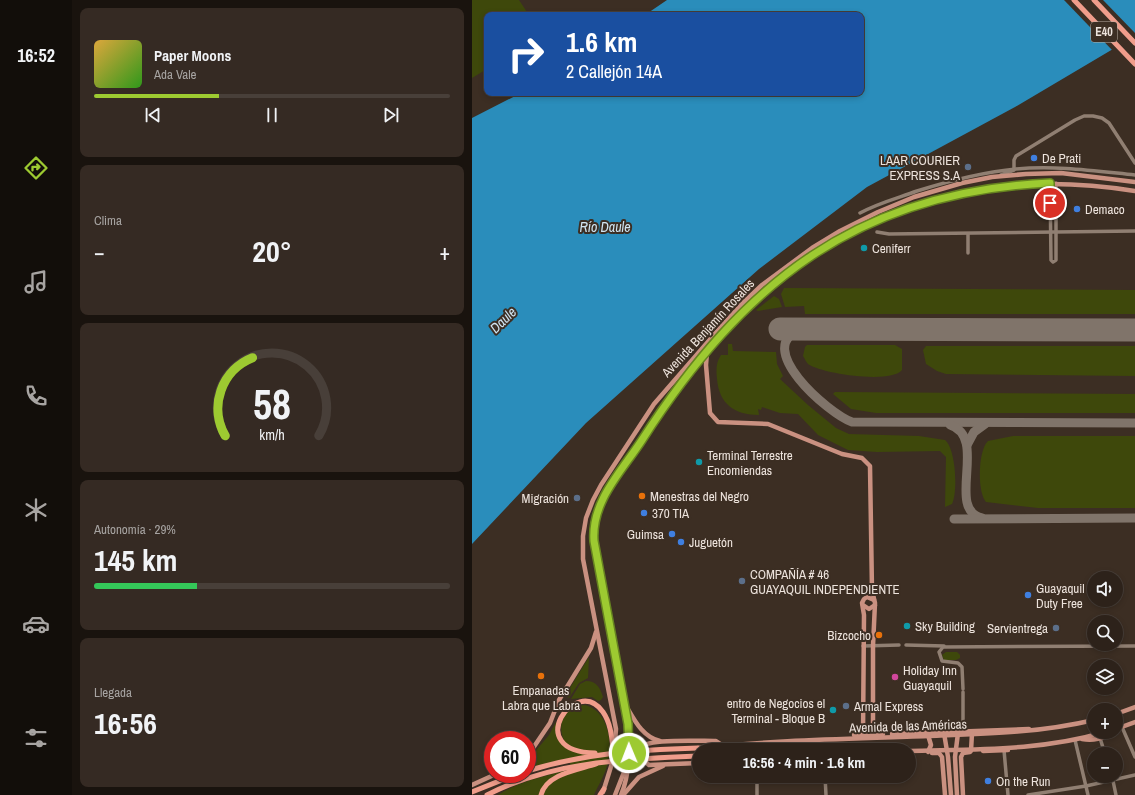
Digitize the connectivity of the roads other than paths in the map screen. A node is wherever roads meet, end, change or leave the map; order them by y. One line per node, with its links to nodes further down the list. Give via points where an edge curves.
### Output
1 (1074, 0): 4 (highway, E40)
2 (1094, 0): 3 (highway, E40)
3 (1135, 43)
4 (1135, 64)
5 (1135, 163): 6 (street, via 1109,123 1102,118 1089,115 1076,120 1016,156)
6 (1016, 169): 7 (street, Avenida Benjamín Rosales); 8 (street); 10 (street); 15 (street, Avenida Benjamín Rosales, via 994,171 948,182 878,204)
7 (1088, 173): 8 (main road, Avenida Benjamín Rosales); 9 (street, Avenida Benjamín Rosales); 11 (main road, Avenida Benjamín Rosales)
8 (1026, 174): 10 (main road, Avenida Benjamín Rosales)
9 (1135, 174)
10 (992, 177): 25 (main road, Avenida Benjamín Rosales, via 914,197 840,231 762,285 713,336 654,404 601,485 591,505 582,546)
11 (1134, 181)
12 (1050, 183): 13 (main road, Avenida Benjamín Rosales); 18 (street); 22 (main road, Avenida Benjamín Rosales, via 997,187 963,193 904,209 868,224 815,253 767,289)
13 (1056, 183): 14 (main road, Avenida Benjamín Rosales, via 1077,183); 19 (street)
14 (1135, 191)
15 (860, 213)
16 (1135, 231): 19 (street)
17 (877, 232): 20 (street)
18 (1050, 232): 19 (street); 19 (street, via 1053,262 1056,260); 20 (street)
19 (1056, 232)
20 (968, 234): 21 (street)
21 (968, 253)
22 (707, 351): 23 (main road, via 710,413 718,422 768,424 842,454 862,458 869,464); 32 (main road, Avenida Benjamín Rosales, via 667,400 604,495 596,517 594,541)
23 (874, 603): 24 (main road, via 869,610); 24 (main road, via 872,598 867,597 862,601); 29 (main road)
24 (862, 605): 28 (main road)
25 (596, 626): 54 (main road, via 591,648 559,700 547,729); 65 (main road, Avenida Benjamín Rosales, via 615,718)
26 (899, 645): 29 (street)
27 (906, 645): 30 (street)
28 (863, 646): 29 (street); 35 (main road)
29 (872, 646): 36 (main road)
30 (945, 646): 31 (street); 41 (street, via 940,650 940,660 956,662 962,667)
31 (1135, 646)
32 (624, 701): 51 (main road, via 642,731 652,738); 67 (main road, Avenida Benjamín Rosales, via 629,734)
33 (1135, 707): 34 (main road)
34 (1123, 711)
35 (864, 713): 36 (main road); 46 (main road)
36 (872, 713): 45 (main road)
37 (1087, 721): 40 (main road, Avenida de las Américas)
38 (1135, 722): 39 (main road)
39 (1123, 726)
40 (1038, 730): 42 (main road); 46 (main road, Avenida de las Américas)
41 (960, 731): 42 (main road); 44 (main road); 94 (main road, via 955,757)
42 (973, 731): 58 (main road)
43 (926, 732): 44 (main road); 45 (main road); 62 (main road, via 931,745)
44 (942, 732): 93 (main road, via 948,757)
45 (873, 734): 46 (main road)
46 (864, 736): 53 (main road, Avenida de las Américas)
47 (1123, 736): 64 (street)
48 (1087, 737): 49 (main road, Avenida de las Américas)
49 (1078, 739): 50 (main road); 55 (main road, Avenida de las Américas); 80 (street)
50 (1097, 739)
51 (666, 742): 52 (main road); 69 (main road, via 647,744 642,748 641,754 643,760 649,764)
52 (719, 743)
53 (759, 743)
54 (536, 744)
55 (1032, 746): 57 (main road, Avenida de las Américas, via 1026,749); 61 (main road, Avenida de las Américas)
56 (692, 748): 59 (highway)
57 (1004, 750): 58 (main road, Avenida de las Américas); 96 (street)
58 (971, 752): 95 (main road, Avenida de las Américas, via 963,753 961,756)
59 (608, 753): 65 (highway, via 575,751 567,747 562,740 559,723 570,706 591,703 602,710 608,722); 70 (highway)
60 (916, 753): 62 (main road, Avenida de las Américas)
61 (916, 753)
62 (927, 753): 92 (main road, Avenida de las Américas, via 937,753 941,756)
63 (692, 756): 66 (highway)
64 (1135, 756)
65 (614, 757): 82 (main road, Avenida Benjamín Rosales)
66 (607, 761): 86 (highway, via 555,770 521,780); 87 (highway, via 549,782)
67 (628, 762): 85 (main road); 89 (main road, Avenida Benjamín Rosales)
68 (692, 763): 69 (main road)
69 (669, 765): 89 (main road, via 639,777)
70 (536, 768)
71 (1135, 775): 72 (street)
72 (1123, 778)
73 (484, 780): 79 (main road)
74 (492, 783): 84 (highway)
75 (757, 783): 90 (street)
76 (826, 783): 91 (street)
77 (1103, 783): 80 (street)
78 (1114, 783): 81 (street)
79 (472, 785)
80 (1086, 786): 83 (street); 100 (street)
81 (1115, 788): 101 (street); 102 (street)
82 (604, 789): 88 (highway)
83 (1060, 790): 98 (street); 99 (street)
84 (472, 791)
85 (616, 793)
86 (487, 795)
87 (541, 795)
88 (601, 795)
89 (622, 795)
90 (757, 795)
91 (826, 795)
92 (945, 795)
93 (951, 795)
94 (958, 795)
95 (963, 795)
96 (1008, 795)
97 (1028, 795): 98 (street)
98 (1035, 795)
99 (1061, 795)
100 (1088, 795)
101 (1116, 795)
102 (1120, 795)

